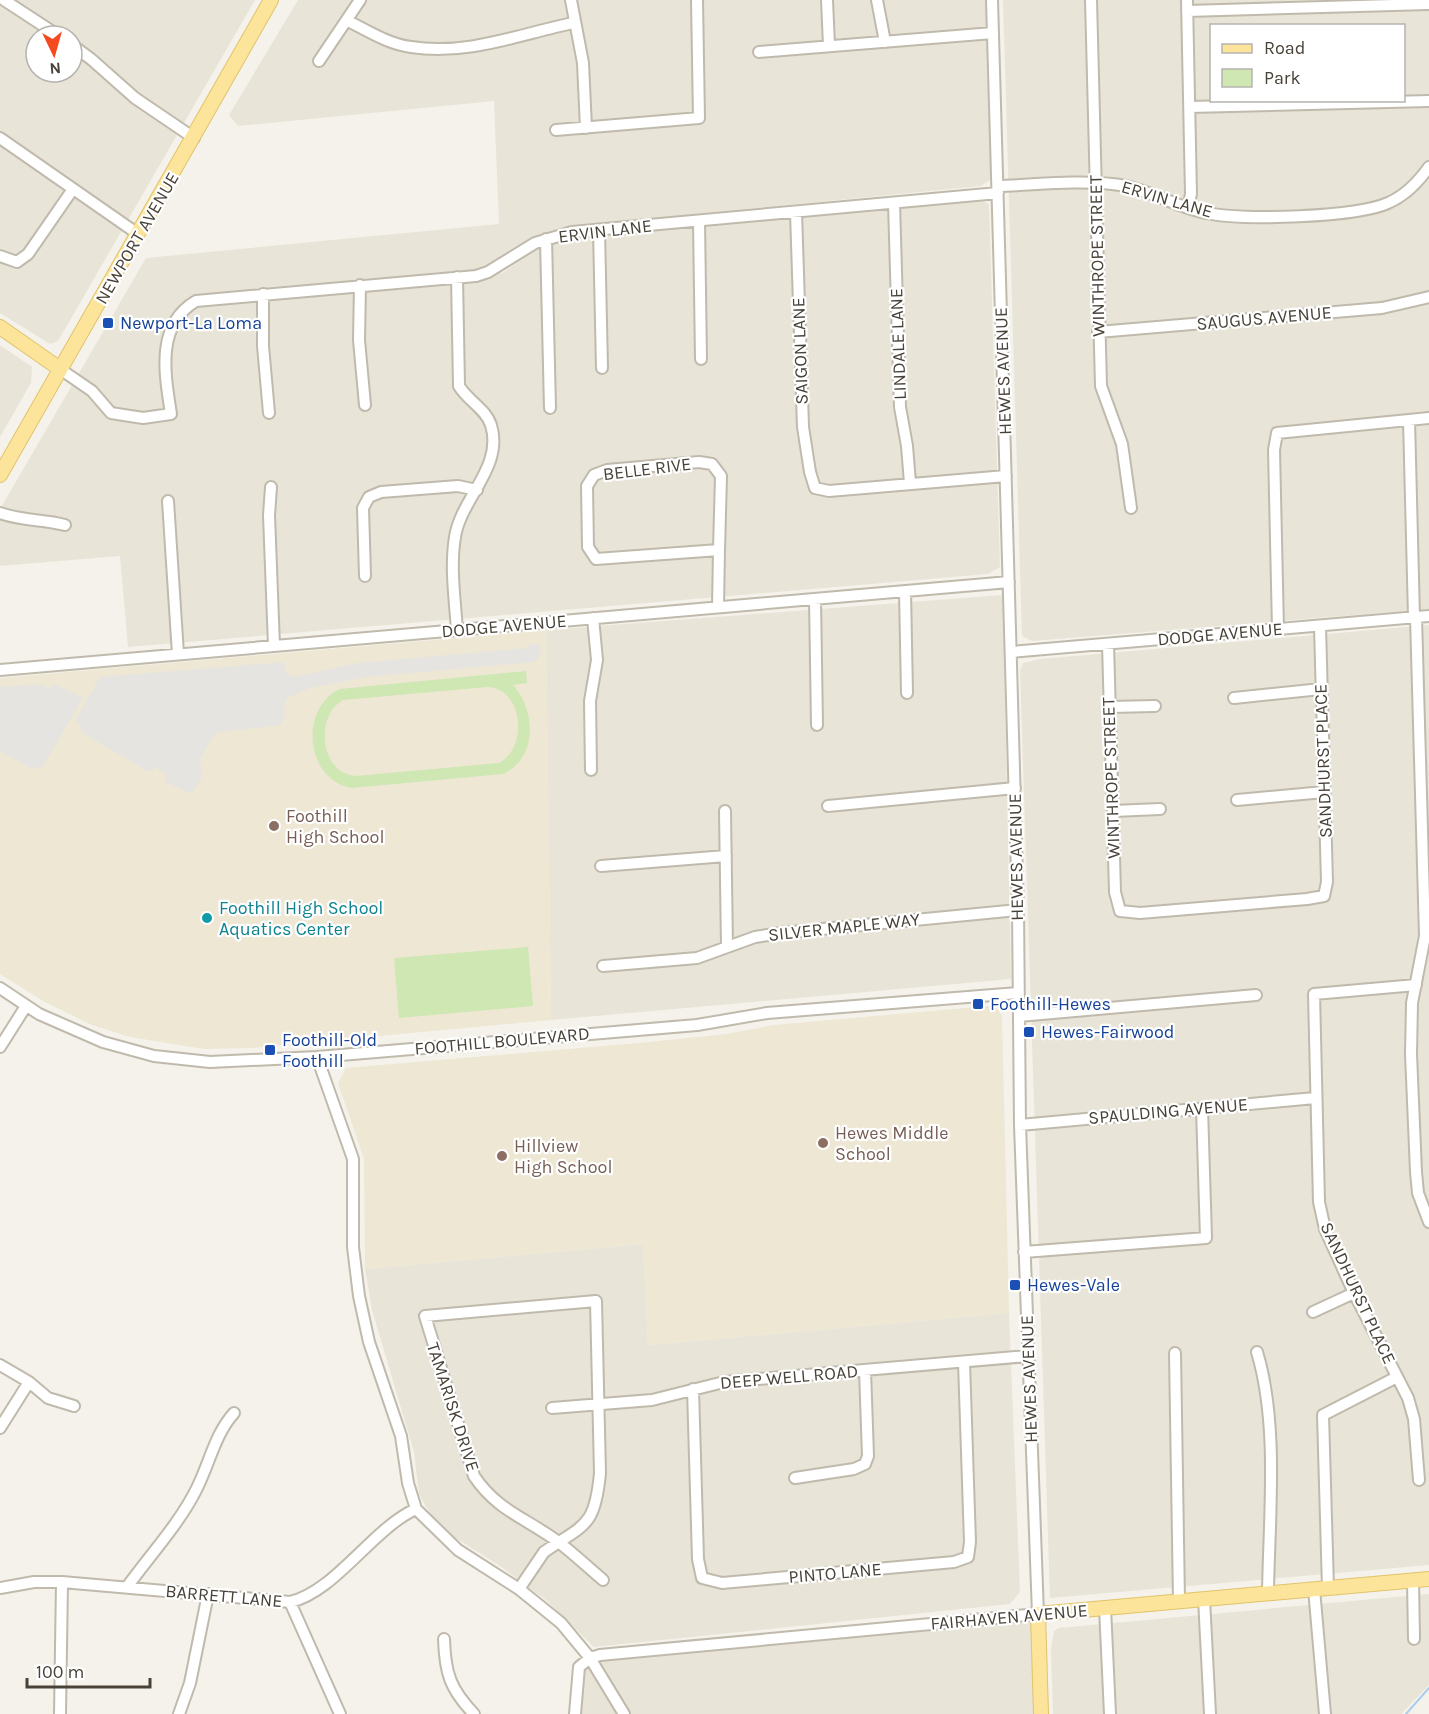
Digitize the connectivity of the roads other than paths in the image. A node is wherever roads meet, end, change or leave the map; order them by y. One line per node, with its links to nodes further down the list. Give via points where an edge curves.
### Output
1 (4, 0): 14 (street)
2 (360, 0): 12 (street)
3 (571, 0): 13 (street)
4 (697, 0): 25 (street, via 699,118)
5 (827, 0): 17 (street)
6 (877, 0): 16 (street)
7 (992, 0): 15 (street, HEWES AVENUE)
8 (1091, 0): 30 (street, WINTHROPE STREET)
9 (268, 1): 28 (main road, NEWPORT AVENUE)
10 (1429, 4): 11 (street)
11 (1187, 6): 24 (street)
12 (348, 21): 13 (street, via 385,40 434,49 492,44); 20 (street)
13 (573, 23): 25 (street, via 583,63)
14 (41, 24)
15 (993, 33): 16 (street); 32 (street, HEWES AVENUE)
16 (885, 42): 17 (street)
17 (829, 46): 18 (street)
18 (759, 52)
19 (84, 54): 28 (street, via 135,98)
20 (319, 61)
21 (1429, 100): 22 (street)
22 (1405, 101)
23 (1361, 102): 24 (street)
24 (1190, 107): 34 (street)
25 (586, 128): 26 (street)
26 (556, 130)
27 (0, 138): 31 (street)
28 (194, 138): 38 (main road, NEWPORT AVENUE)
29 (1429, 167): 34 (street, ERVIN LANE, via 1404,194 1368,210 1229,216)
30 (1095, 183): 32 (street, ERVIN LANE); 34 (street, ERVIN LANE, via 1146,191); 46 (street, WINTHROPE STREET)
31 (73, 189): 38 (street); 40 (street, via 28,254 17,262)
32 (998, 189): 33 (street, ERVIN LANE); 56 (street, HEWES AVENUE)
33 (894, 203): 35 (street, ERVIN LANE); 57 (street, LINDALE LANE, via 900,407)
34 (1188, 207)
35 (796, 212): 36 (street, ERVIN LANE); 57 (street, SAIGON LANE, via 802,426 815,488)
36 (699, 221): 37 (street, ERVIN LANE); 47 (street)
37 (599, 230): 39 (street, ERVIN LANE); 48 (street)
38 (138, 234): 49 (main road, NEWPORT AVENUE)
39 (546, 239): 41 (street, ERVIN LANE, via 517,252 488,272); 51 (street)
40 (0, 256)
41 (457, 277): 42 (street, ERVIN LANE); 59 (street, via 459,386 490,422 493,433 491,460)
42 (360, 285): 43 (street, ERVIN LANE); 50 (street, via 359,340)
43 (263, 294): 49 (street, ERVIN LANE, via 208,299 188,306 176,321 163,362 171,414 143,418 111,412 92,391); 52 (street)
44 (1429, 297): 46 (street, SAUGUS AVENUE, via 1382,308)
45 (1, 330): 49 (main road)
46 (1098, 332): 61 (street, WINTHROPE STREET, via 1101,386 1122,444)
47 (701, 359)
48 (602, 368)
49 (60, 369): 55 (main road, NEWPORT AVENUE)
50 (365, 405)
51 (550, 408)
52 (269, 412)
53 (1429, 418): 54 (street)
54 (1409, 420): 71 (street); 74 (street, via 1277,433 1274,450)
55 (0, 475)
56 (1006, 476): 57 (street); 66 (street, HEWES AVENUE)
57 (909, 483)
58 (271, 487): 77 (street)
59 (477, 490): 65 (street, via 458,486 381,492 369,497 363,508); 75 (street, via 455,537)
60 (168, 501): 79 (street)
61 (1131, 508)
62 (0, 513): 63 (street)
63 (65, 525)
64 (719, 550): 64 (street, BELLE RIVE, via 721,476 712,464 607,470 594,475 587,486 588,547 596,559); 69 (street, BELLE RIVE)
65 (365, 576)
66 (1009, 582): 67 (street, DODGE AVENUE); 78 (street, HEWES AVENUE)
67 (905, 591): 68 (street, DODGE AVENUE); 82 (street)
68 (815, 599): 69 (street, DODGE AVENUE); 87 (street)
69 (718, 607): 72 (street, DODGE AVENUE)
70 (1429, 616): 71 (street, DODGE AVENUE)
71 (1415, 617): 73 (street, DODGE AVENUE); 86 (street)
72 (593, 618): 75 (street, DODGE AVENUE); 88 (street, via 597,660 590,701)
73 (1320, 626): 74 (street, DODGE AVENUE); 81 (street, SANDHURST PLACE)
74 (1278, 629): 76 (street, DODGE AVENUE)
75 (457, 630): 77 (street, DODGE AVENUE)
76 (1108, 644): 78 (street, DODGE AVENUE); 85 (street, WINTHROPE STREET)
77 (274, 646): 79 (street, DODGE AVENUE)
78 (1011, 652): 89 (street, HEWES AVENUE)
79 (178, 654): 80 (street, DODGE AVENUE)
80 (0, 670)
81 (1321, 689): 83 (street); 90 (street, SANDHURST PLACE)
82 (907, 693)
83 (1234, 698)
84 (1155, 706): 85 (street)
85 (1109, 707): 94 (street, WINTHROPE STREET)
86 (1424, 713): 102 (street, via 1425,936)
87 (817, 725)
88 (591, 770)
89 (1015, 788): 92 (street); 98 (street, HEWES AVENUE)
90 (1324, 792): 91 (street); 99 (street, SANDHURST PLACE, via 1324,896 1140,913)
91 (1237, 800)
92 (828, 806)
93 (1160, 809): 94 (street)
94 (1113, 810): 99 (street, WINTHROPE STREET, via 1115,892)
95 (725, 811): 96 (street)
96 (726, 856): 97 (street); 100 (street)
97 (601, 866)
98 (1018, 910): 100 (street, SILVER MAPLE WAY, via 781,933); 104 (street, HEWES AVENUE)
99 (1120, 910)
100 (727, 947): 101 (street, SILVER MAPLE WAY, via 674,962)
101 (603, 966)
102 (1416, 985): 110 (street, SANDHURST PLACE, via 1314,994); 113 (street, via 1411,1044 1416,1172)
103 (0, 988): 106 (street, FOOTHILL BOULEVARD)
104 (1018, 993): 107 (street, HEWES AVENUE); 109 (street, FOOTHILL BOULEVARD)
105 (1256, 995): 107 (street)
106 (26, 1006): 108 (street); 109 (street, FOOTHILL BOULEVARD, via 84,1035 154,1056 219,1062)
107 (1019, 1016): 112 (street, HEWES AVENUE)
108 (0, 1047)
109 (317, 1057): 133 (street, via 353,1159 354,1247 361,1305 369,1342 401,1436)
110 (1315, 1098): 111 (street, SPAULDING AVENUE); 115 (street, SANDHURST PLACE, via 1319,1202 1325,1229)
111 (1202, 1108): 112 (street, SPAULDING AVENUE); 114 (street, via 1206,1238)
112 (1020, 1125): 114 (street, HEWES AVENUE)
113 (1429, 1222)
114 (1024, 1252): 119 (street, HEWES AVENUE)
115 (1354, 1293): 116 (street); 123 (street, SANDHURST PLACE)
116 (1313, 1312)
117 (1257, 1352): 143 (street, via 1267,1383 1271,1531)
118 (1175, 1353): 146 (street)
119 (1028, 1356): 120 (street, DEEP WELL ROAD); 149 (street, HEWES AVENUE)
120 (964, 1362): 122 (street, DEEP WELL ROAD); 125 (street, PINTO LANE, via 970,1542 968,1557 954,1562 734,1582 702,1578 698,1559)
121 (0, 1365): 124 (street)
122 (865, 1370): 125 (street, DEEP WELL ROAD, via 724,1382); 131 (street, via 865,1464)
123 (1397, 1377): 132 (street, SANDHURST PLACE, via 1414,1419); 141 (street, via 1323,1415)
124 (29, 1382): 127 (street, via 48,1398); 130 (street)
125 (693, 1389): 126 (street, DEEP WELL ROAD, via 652,1400)
126 (598, 1403): 128 (street, DEEP WELL ROAD); 134 (street, via 598,1496 583,1527); 134 (street, TAMARISK DRIVE, via 596,1301 425,1316 474,1476 489,1497 509,1513)
127 (74, 1406)
128 (552, 1408)
129 (234, 1413): 139 (street, via 223,1425 186,1506)
130 (0, 1428)
131 (795, 1478)
132 (1419, 1480)
133 (416, 1509): 142 (street, via 458,1550); 147 (street, BARRETT LANE, via 313,1591)
134 (559, 1543): 136 (street, TAMARISK DRIVE); 142 (street, via 544,1552)
135 (1429, 1579): 137 (main road, FAIRHAVEN AVENUE)
136 (603, 1580)
137 (1413, 1580): 141 (main road, FAIRHAVEN AVENUE); 151 (street)
138 (62, 1582): 139 (street, BARRETT LANE); 140 (street, BARRETT LANE); 153 (street)
139 (127, 1587): 144 (street, BARRETT LANE)
140 (0, 1588)
141 (1321, 1588): 143 (main road, FAIRHAVEN AVENUE); 162 (street)
142 (519, 1589): 152 (street, via 561,1623)
143 (1268, 1593): 145 (main road, FAIRHAVEN AVENUE)
144 (208, 1594): 147 (street, BARRETT LANE); 154 (street, via 190,1683)
145 (1204, 1599): 146 (main road, FAIRHAVEN AVENUE); 161 (street)
146 (1179, 1601): 148 (main road, FAIRHAVEN AVENUE)
147 (290, 1602): 155 (street)
148 (1105, 1608): 149 (main road, FAIRHAVEN AVENUE); 160 (street)
149 (1038, 1614): 152 (street, FAIRHAVEN AVENUE); 159 (main road, HEWES AVENUE)
150 (444, 1639): 156 (street, via 445,1663 457,1696)
151 (1414, 1639)
152 (590, 1658): 157 (street, via 582,1662 576,1675); 158 (street)
153 (60, 1714)
154 (179, 1714)
155 (340, 1714)
156 (474, 1714)
157 (575, 1714)
158 (624, 1714)
159 (1041, 1714)
160 (1110, 1714)
161 (1210, 1714)
162 (1324, 1714)

